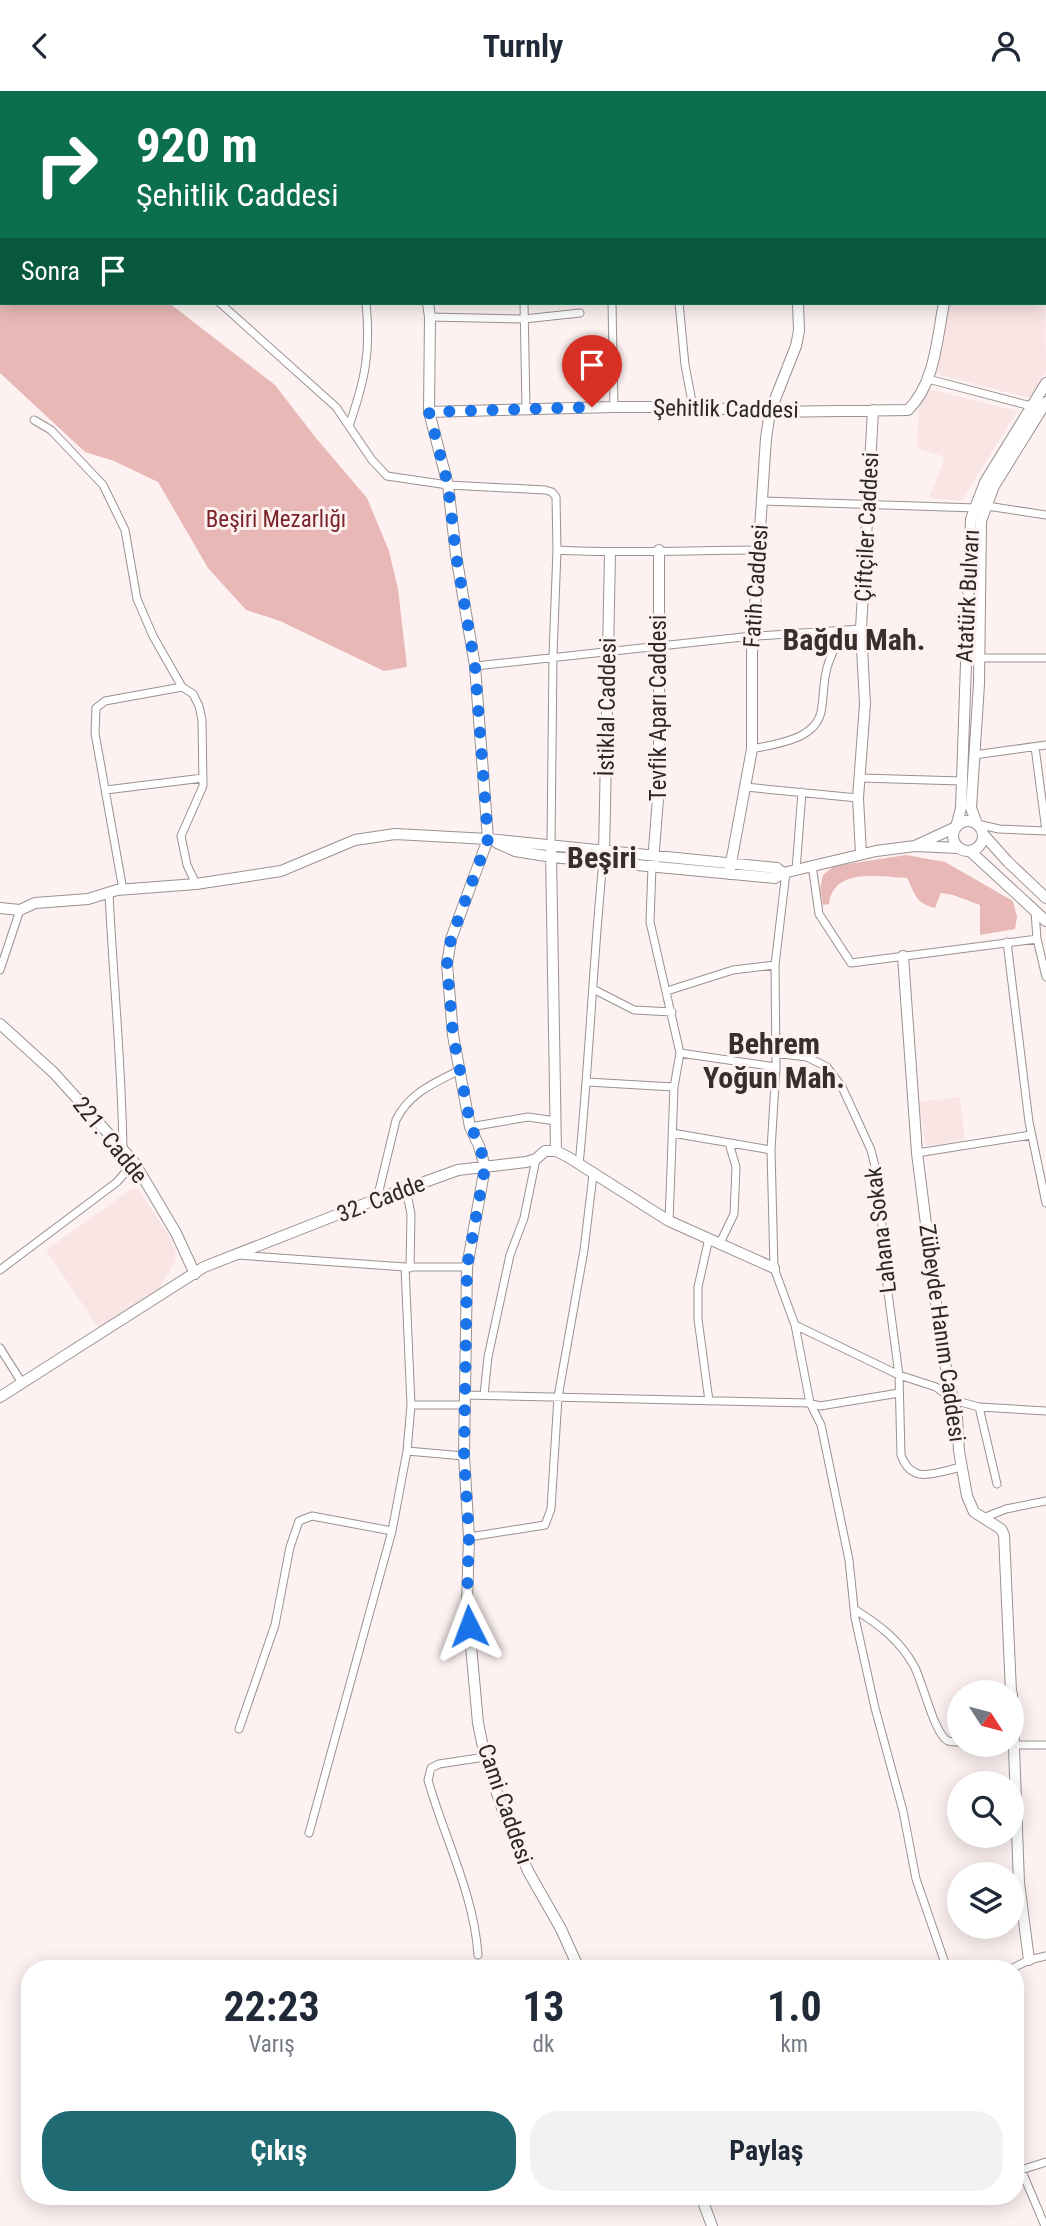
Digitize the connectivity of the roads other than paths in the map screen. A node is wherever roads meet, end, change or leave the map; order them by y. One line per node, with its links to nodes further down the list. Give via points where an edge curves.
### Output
1 (222, 305): 22 (street, via 337,407)
2 (366, 305): 22 (street, via 369,338 362,387)
3 (428, 305): 10 (street, Cami Caddesi)
4 (524, 305): 11 (street)
5 (612, 305): 15 (street)
6 (679, 305): 16 (street)
7 (799, 305): 20 (street, Fatih Caddesi, via 796,346)
8 (944, 305): 12 (street, Şehitlik Caddesi)
9 (580, 313): 11 (street)
10 (430, 317): 11 (street); 19 (street, Cami Caddesi)
11 (524, 319): 17 (street)
12 (928, 379): 14 (street); 18 (street, Şehitlik Caddesi, via 908,410)
13 (1046, 383): 14 (street, Atatürk Bulvarı)
14 (1040, 405): 26 (street, Atatürk Bulvarı, via 985,482)
15 (614, 407): 16 (street, Şehitlik Caddesi); 17 (street, Şehitlik Caddesi)
16 (693, 407): 20 (street, Şehitlik Caddesi)
17 (526, 408): 19 (street, Şehitlik Caddesi)
18 (873, 410): 20 (street, Şehitlik Caddesi); 25 (street, Çiftçiler Caddesi)
19 (429, 412): 23 (street, Cami Caddesi)
20 (770, 412): 24 (street, Fatih Caddesi)
21 (34, 420): 42 (street, via 51,430 103,485 125,530 137,599)
22 (349, 426): 23 (street, via 387,476)
23 (448, 485): 28 (street, via 552,492 556,497); 41 (street, Cami Caddesi)
24 (762, 501): 25 (street); 30 (street, Fatih Caddesi)
25 (868, 504): 26 (street); 32 (street, Çiftçiler Caddesi)
26 (981, 507): 27 (street); 38 (street, Atatürk Bulvarı, via 971,519); 40 (street, Atatürk Bulvarı)
27 (1046, 515)
28 (557, 550): 31 (street); 37 (street)
29 (659, 550): 30 (street); 31 (street); 35 (street, Tevfik Aparı Caddesi)
30 (757, 550): 34 (street, Fatih Caddesi)
31 (610, 553): 36 (street, İstiklal Caddesi)
32 (861, 629): 33 (street); 48 (street, Çiftçiler Caddesi, via 865,704)
33 (842, 632): 34 (street); 45 (street, via 828,664 816,725 806,733)
34 (754, 637): 35 (street); 45 (street, Fatih Caddesi)
35 (658, 645): 36 (street); 62 (street, Tevfik Aparı Caddesi, via 659,786)
36 (609, 653): 37 (street); 61 (street, İstiklal Caddesi)
37 (553, 656): 41 (street); 59 (street)
38 (966, 658): 40 (street); 49 (street, Atatürk Bulvarı)
39 (1046, 658): 40 (street)
40 (979, 659): 46 (street, Atatürk Bulvarı)
41 (475, 666): 56 (street, Cami Caddesi)
42 (182, 687): 47 (street, via 193,694 199,706); 51 (street, via 105,701 96,708 95,733)
43 (1046, 745): 44 (street)
44 (1035, 747): 46 (street); 55 (street, via 1046,831)
45 (752, 749): 50 (street, Fatih Caddesi)
46 (974, 755): 55 (street, Atatürk Bulvarı, via 971,808)
47 (203, 778): 51 (street); 66 (street, via 181,836)
48 (861, 778): 49 (street); 53 (street, Çiftçiler Caddesi)
49 (961, 781): 54 (street, Atatürk Bulvarı)
50 (745, 787): 52 (street); 64 (street, Fatih Caddesi)
51 (106, 790): 67 (street)
52 (802, 792): 53 (street); 65 (street)
53 (858, 797): 60 (street, Çiftçiler Caddesi)
54 (956, 827): 55 (street, via 968,821); 57 (street); 58 (street, via 954,841)
55 (980, 829): 58 (street, via 981,843); 69 (street)
56 (488, 839): 59 (street); 66 (street, via 395,834 355,840 281,871); 87 (street, Cami Caddesi, via 451,939 447,964)
57 (915, 846): 58 (street); 60 (street)
58 (965, 849): 72 (street)
59 (551, 851): 61 (street); 90 (street)
60 (862, 854): 63 (street)
61 (603, 856): 62 (street); 80 (street)
62 (653, 861): 64 (street); 81 (street, via 650,922)
63 (812, 865): 65 (street); 76 (street, via 819,914 851,963)
64 (730, 869): 65 (street)
65 (788, 871): 77 (street)
66 (196, 884): 67 (street)
67 (123, 890): 68 (street)
68 (109, 893): 71 (street, via 35,902); 96 (street)
69 (1046, 898)
70 (0, 908): 71 (street)
71 (20, 910): 78 (street)
72 (1035, 911): 73 (street); 74 (street)
73 (1046, 921)
74 (1037, 939): 75 (street); 79 (street)
75 (1007, 943): 76 (street); 93 (street)
76 (903, 956): 98 (street, Zübeyde Hanım Caddesi)
77 (775, 965): 81 (street, via 733,970); 85 (street)
78 (0, 970)
79 (1046, 977)
80 (593, 989): 82 (street, via 634,1010); 88 (street)
81 (667, 991): 82 (street)
82 (672, 1012): 84 (street)
83 (0, 1024): 96 (street, 221. Cadde, via 54,1073)
84 (680, 1053): 86 (street); 89 (street)
85 (774, 1053): 86 (street); 117 (street, Lahana Sokak, via 807,1057 827,1067 842,1087 871,1150 879,1183 884,1270)
86 (776, 1067): 95 (street)
87 (460, 1070): 91 (street, Cami Caddesi); 105 (street, via 418,1091 400,1111)
88 (587, 1082): 89 (street); 101 (street)
89 (674, 1087): 92 (street)
90 (556, 1121): 91 (street, via 528,1117); 97 (street)
91 (471, 1127): 102 (street, Cami Caddesi)
92 (671, 1133): 94 (street); 107 (street)
93 (1031, 1135): 98 (street); 106 (street)
94 (729, 1143): 95 (street); 108 (street, via 736,1167 734,1214)
95 (771, 1150): 112 (street)
96 (123, 1151): 100 (street, 221. Cadde)
97 (556, 1151): 99 (street, 32. Cadde, via 545,1151); 101 (street)
98 (917, 1153): 125 (street, Zübeyde Hanım Caddesi, via 942,1350)
99 (536, 1159): 102 (street, 32. Cadde); 120 (street, via 524,1218 510,1255)
100 (134, 1162): 113 (street, via 117,1182); 114 (street, 221. Cadde)
101 (579, 1165): 103 (street)
102 (485, 1167): 104 (street, 32. Cadde, via 458,1170); 110 (street, Cami Caddesi)
103 (593, 1175): 107 (street); 122 (street)
104 (406, 1189): 105 (street, 32. Cadde); 111 (street, via 411,1214)
105 (377, 1199): 109 (street, 32. Cadde)
106 (1046, 1203)
107 (669, 1221): 108 (street)
108 (714, 1240): 112 (street); 124 (street, via 698,1287)
109 (236, 1255): 111 (street); 114 (street, 32. Cadde)
110 (467, 1267): 111 (street); 123 (street, Cami Caddesi)
111 (407, 1268): 127 (street)
112 (774, 1268): 115 (street)
113 (0, 1270)
114 (195, 1274): 118 (street, 32. Cadde)
115 (794, 1325): 117 (street); 126 (street)
116 (0, 1347): 118 (street)
117 (899, 1375): 119 (street, Lahana Sokak); 125 (street, via 936,1387)
118 (22, 1383): 121 (street, 32. Cadde)
119 (899, 1393): 126 (street, via 820,1406); 132 (street, Lahana Sokak, via 901,1455 910,1472 918,1475)
120 (484, 1395): 122 (street); 123 (street)
121 (0, 1397)
122 (558, 1397): 124 (street); 137 (street, via 551,1509 545,1525)
123 (464, 1400): 127 (street); 131 (street, Cami Caddesi)
124 (709, 1401): 126 (street)
125 (953, 1401): 128 (street); 132 (street, Zübeyde Hanım Caddesi)
126 (810, 1403): 138 (street, via 821,1425 849,1560)
127 (411, 1405): 130 (street)
128 (979, 1407): 129 (street); 133 (street)
129 (1046, 1411)
130 (407, 1451): 131 (street); 136 (street)
131 (464, 1456): 137 (street, Cami Caddesi)
132 (962, 1467): 135 (street, Zübeyde Hanım Caddesi, via 967,1496)
133 (998, 1484)
134 (1046, 1501): 135 (street)
135 (981, 1518): 139 (street, Zübeyde Hanım Caddesi, via 1004,1535)
136 (392, 1531): 140 (street, via 312,1516 299,1521 275,1625); 146 (street)
137 (469, 1537): 144 (street, Cami Caddesi, via 467,1602)
138 (854, 1609): 141 (street, via 878,1624 914,1665 938,1732); 150 (street, via 916,1879)
139 (1010, 1680)
140 (239, 1729)
141 (947, 1741)
142 (1024, 1745): 143 (street)
143 (1046, 1745)
144 (485, 1757): 147 (street, via 439,1765 431,1769 428,1780 460,1873); 149 (street, Cami Caddesi, via 528,1871)
145 (1014, 1757): 151 (street, Zübeyde Hanım Caddesi, via 1019,1883)
146 (309, 1833)
147 (478, 1955)
148 (1046, 1955): 151 (street)
149 (575, 1960)
150 (944, 1960)
151 (1029, 1960): 152 (street)
152 (1024, 1962)
153 (1046, 2162): 154 (street)
154 (1024, 2168)
155 (1024, 2176): 158 (street)
156 (704, 2205): 157 (street)
157 (712, 2226)
158 (1045, 2226)

